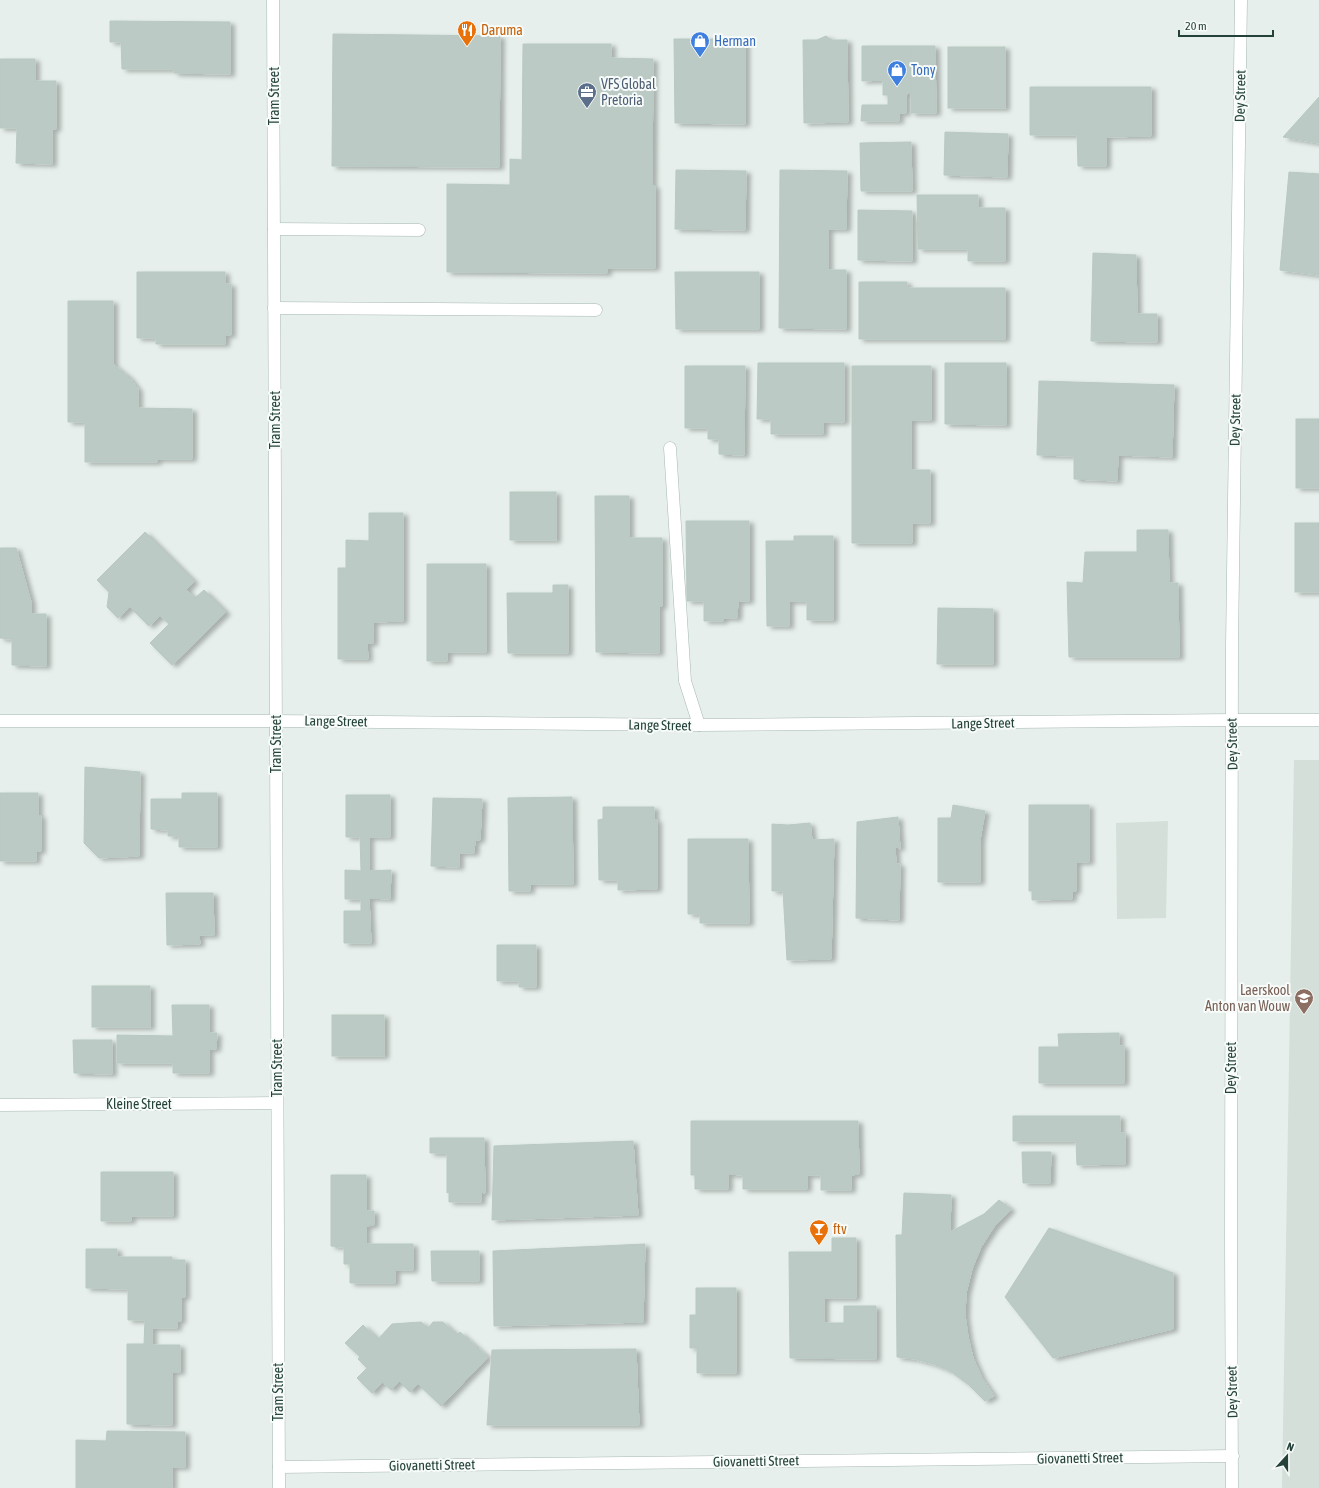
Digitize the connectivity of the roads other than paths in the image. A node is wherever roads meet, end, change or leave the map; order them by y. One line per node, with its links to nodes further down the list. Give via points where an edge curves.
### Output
1 (273, 0): 3 (street, Tram Street)
2 (1241, 0): 8 (street, Dey Street)
3 (274, 229): 4 (street); 5 (street, Tram Street)
4 (419, 230)
5 (274, 308): 6 (street); 11 (street, Tram Street)
6 (596, 310)
7 (670, 448): 12 (street, via 685,681)
8 (1232, 720): 9 (street, Lange Street); 12 (street, Lange Street); 15 (street, Dey Street)
9 (1319, 720)
10 (0, 721): 11 (street, Lange Street)
11 (276, 721): 12 (street, Lange Street); 13 (street, Tram Street)
12 (699, 725)
13 (277, 1103): 14 (street, Kleine Street); 16 (street, Tram Street)
14 (0, 1105)
15 (1233, 1456): 16 (street, Giovanetti Street); 18 (street, Dey Street)
16 (279, 1467): 17 (street, Tram Street)
17 (279, 1488)
18 (1232, 1488)

